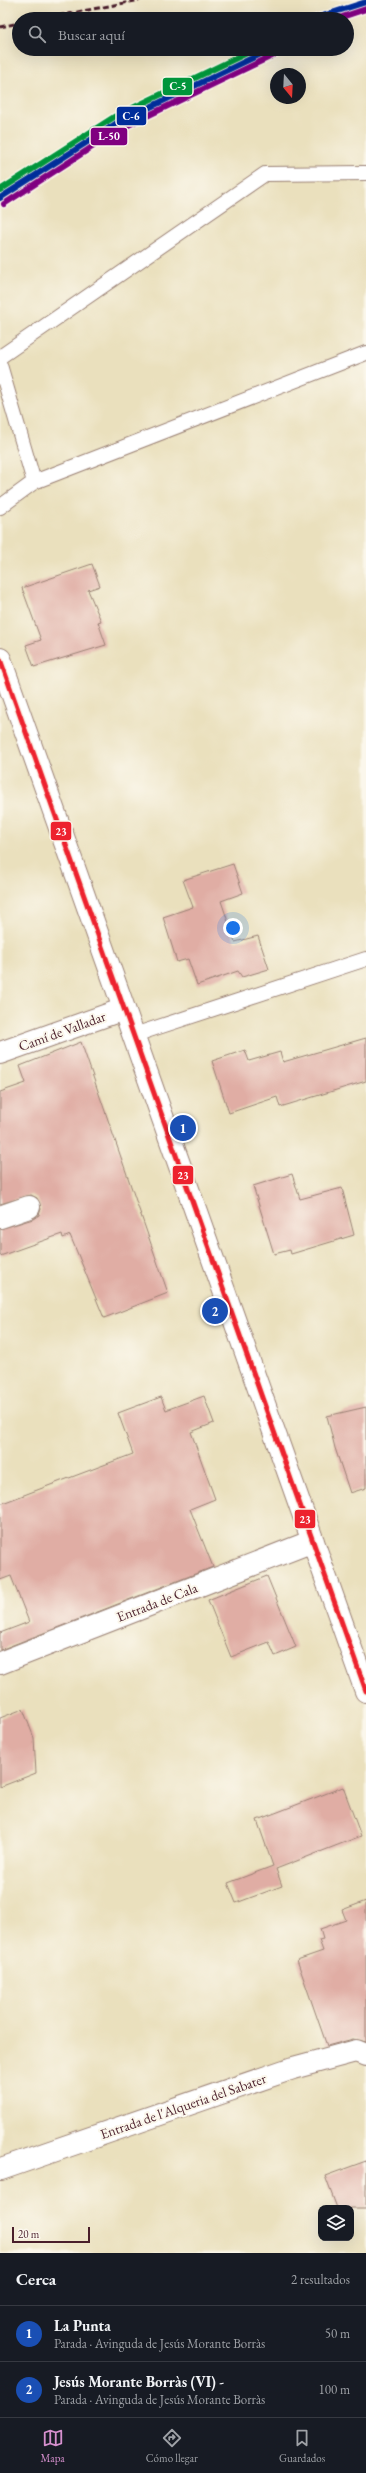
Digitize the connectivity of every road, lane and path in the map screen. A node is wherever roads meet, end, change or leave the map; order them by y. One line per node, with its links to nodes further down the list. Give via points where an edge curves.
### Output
1 (366, 173): 3 (lane, via 265,174)
2 (366, 353): 5 (lane)
3 (0, 357)
4 (0, 365): 5 (lane)
5 (34, 482): 6 (lane)
6 (0, 507)
7 (0, 660): 9 (street)
8 (366, 959): 10 (lane)
9 (124, 1009): 10 (street); 11 (street, Camí de Valladar)
10 (134, 1035): 14 (street)
11 (0, 1053)
12 (29, 1207): 13 (street)
13 (0, 1217)
14 (313, 1541): 15 (street, Entrada de Cala); 16 (street)
15 (0, 1663)
16 (366, 1691)
17 (366, 2055): 18 (street, Entrada de l'Alqueria del Sabater, via 356,2051 293,2068)
18 (1, 2169)

